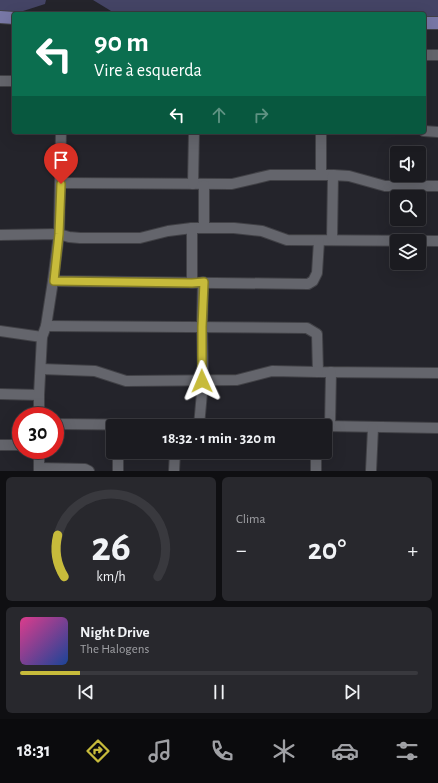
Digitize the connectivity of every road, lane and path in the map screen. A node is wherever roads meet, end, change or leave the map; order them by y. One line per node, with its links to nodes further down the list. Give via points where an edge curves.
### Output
1 (0, 17): 2 (main road)
2 (12, 18)
3 (426, 23): 4 (main road)
4 (438, 23)
5 (426, 55): 6 (street)
6 (438, 55)
7 (0, 81): 8 (street)
8 (12, 81)
9 (426, 131): 10 (street)
10 (438, 132)
11 (61, 134): 16 (street)
12 (194, 134): 17 (street)
13 (321, 134): 14 (street)
14 (321, 175): 15 (street); 17 (street, via 270,175 232,184)
15 (334, 176): 18 (street, via 349,176 385,186); 23 (street)
16 (61, 184): 17 (street); 21 (street)
17 (198, 185): 20 (street)
18 (438, 186)
19 (192, 228): 20 (street); 21 (street, via 140,238 80,238); 28 (street)
20 (204, 228): 24 (street, via 248,228 287,240)
21 (59, 234): 22 (street); 26 (street)
22 (0, 235)
23 (332, 240): 24 (street); 25 (street)
24 (319, 241): 27 (street, via 317,273 308,284)
25 (438, 241)
26 (54, 281): 28 (street); 29 (street)
27 (204, 282): 28 (street); 30 (street)
28 (192, 283)
29 (46, 326): 30 (street); 32 (street)
30 (202, 327): 34 (street, via 307,328 317,334); 37 (street)
31 (0, 331): 32 (street)
32 (42, 337): 33 (street)
33 (41, 369): 37 (street, via 95,370 126,381); 39 (street)
34 (318, 372): 35 (street); 37 (street, via 272,371 237,380)
35 (331, 372): 36 (street); 42 (street)
36 (438, 373)
37 (202, 381): 41 (street)
38 (0, 394): 39 (street)
39 (39, 395): 40 (street)
40 (39, 407)
41 (199, 419)
42 (328, 419)
43 (64, 424): 44 (street)
44 (106, 426)
45 (332, 426): 46 (street)
46 (373, 428): 47 (street); 58 (street)
47 (438, 428)
48 (0, 445): 49 (street)
49 (12, 445)
50 (118, 459): 55 (street)
51 (175, 459): 56 (street)
52 (316, 459): 57 (street)
53 (39, 469): 54 (street)
54 (89, 471)
55 (118, 471)
56 (174, 471)
57 (316, 471)
58 (372, 471)

